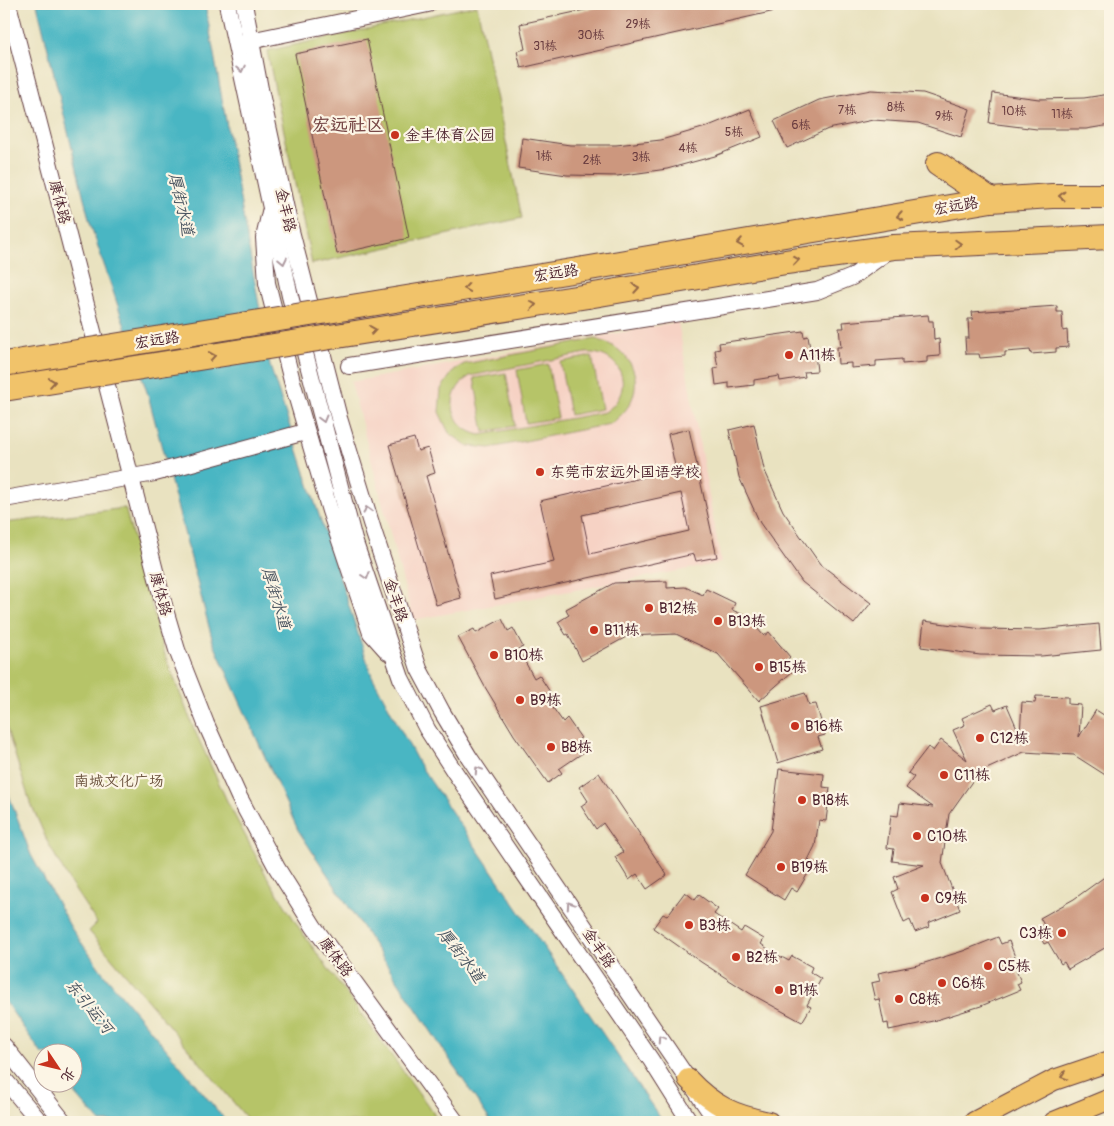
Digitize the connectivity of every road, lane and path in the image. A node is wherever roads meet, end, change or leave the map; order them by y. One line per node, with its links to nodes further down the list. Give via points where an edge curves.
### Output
1 (8, 4): 16 (street, 康体路)
2 (227, 4): 5 (street, 金丰路)
3 (244, 4): 5 (street, 金丰路)
4 (428, 4): 5 (street)
5 (243, 43): 9 (street, 金丰路, one-way to 9); 22 (street, 金丰路, one-way to 5, via 470,757 420,669 339,418)
6 (938, 164): 8 (highway)
7 (1110, 196): 8 (highway, 宏远路, one-way to 8)
8 (991, 200): 12 (highway, 宏远路, one-way to 12, bridge)
9 (271, 205): 15 (street, via 264,238 267,283); 18 (street, 金丰路, one-way to 18, via 290,296 354,540)
10 (1110, 237): 11 (highway, 宏远路, one-way to 10)
11 (894, 247): 13 (street, via 852,277 817,291); 14 (highway, 宏远路, one-way to 11, bridge)
12 (4, 364)
13 (349, 366)
14 (4, 389)
15 (305, 432): 16 (street); 18 (street, via 371,633)
16 (131, 477): 17 (street); 26 (street, 康体路, via 178,650 206,724 239,797 277,868 314,927)
17 (4, 498)
18 (395, 660): 27 (street, 金丰路, via 427,729)
19 (4, 1046): 25 (street)
20 (1110, 1061): 30 (main road, one-way to 30, via 1054,1080)
21 (4, 1079): 24 (street)
22 (688, 1080): 28 (street, 金丰路); 29 (main road, via 706,1098 725,1109)
23 (1110, 1099): 31 (main road)
24 (40, 1122)
25 (64, 1122)
26 (456, 1122)
27 (690, 1122)
28 (717, 1122)
29 (769, 1122)
30 (974, 1122)
31 (1054, 1122)

